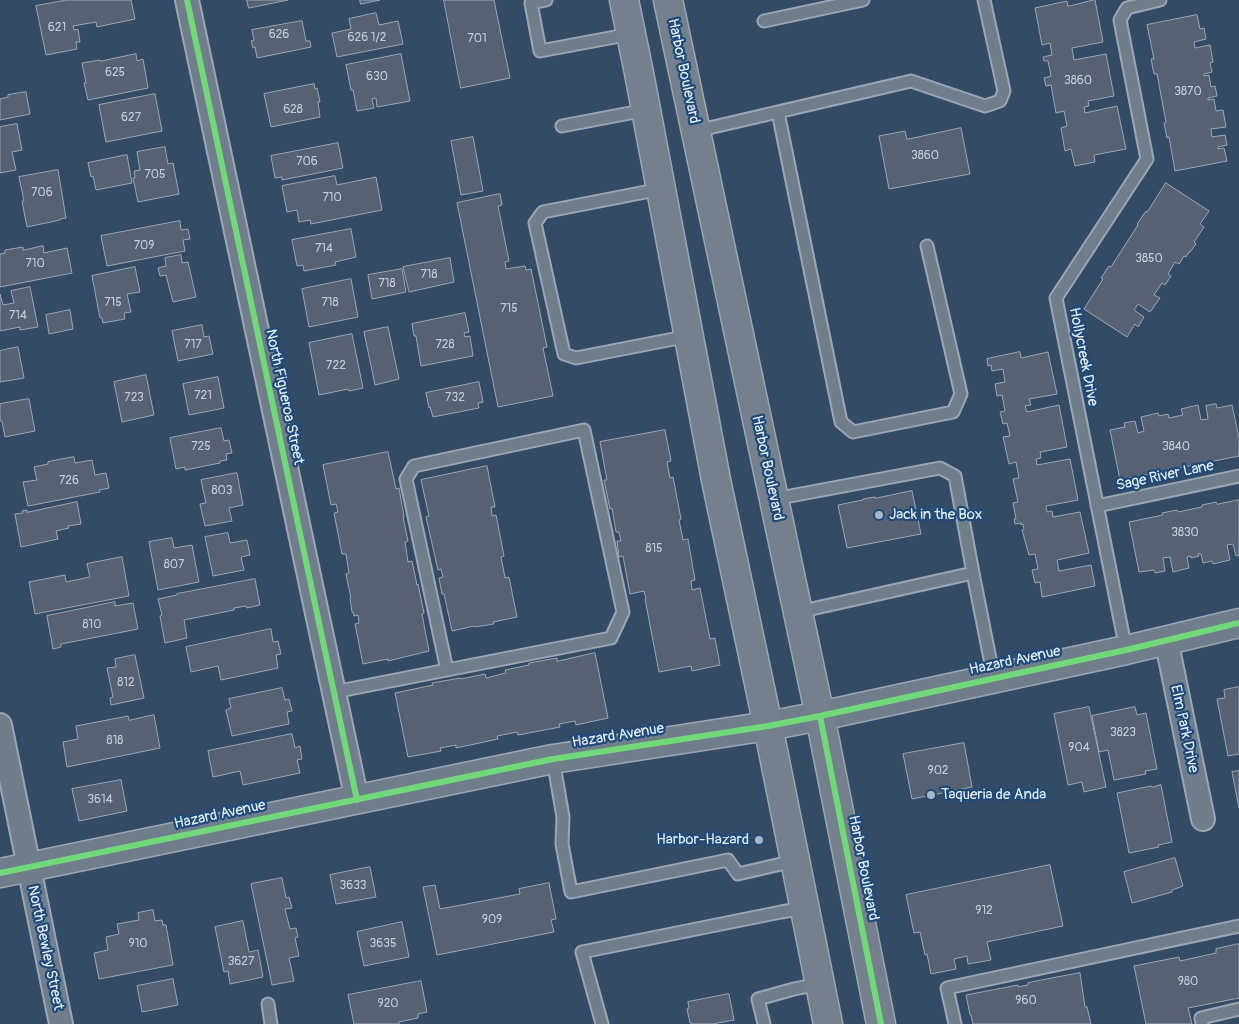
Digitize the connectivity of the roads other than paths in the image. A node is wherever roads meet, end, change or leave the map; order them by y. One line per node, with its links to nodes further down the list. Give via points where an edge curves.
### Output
1 (187, 0): 27 (street, North Figueroa Street)
2 (546, 0): 9 (lane, via 531,3 540,52)
3 (624, 0): 9 (main road)
4 (668, 0): 13 (main road, Harbor Boulevard)
5 (863, 0): 8 (lane)
6 (984, 0): 11 (lane, via 1004,91 1000,101 985,106 911,81)
7 (1160, 0): 19 (lane, Hollycreek Drive, via 1127,8 1120,20 1147,159 1056,298)
8 (764, 21)
9 (631, 34): 10 (main road)
10 (646, 110): 12 (lane); 14 (main road)
11 (778, 112): 13 (lane); 15 (lane, via 841,422 853,432 953,412 961,394)
12 (562, 126)
13 (696, 131): 18 (main road, Harbor Boulevard)
14 (661, 189): 16 (main road); 16 (lane, via 543,212 535,223 564,354 576,358)
15 (927, 246)
16 (689, 336): 30 (main road)
17 (1239, 476): 19 (lane, Sage River Lane)
18 (774, 499): 20 (lane, via 940,468 955,476); 21 (main road, Harbor Boulevard)
19 (1097, 506): 24 (lane, Hollycreek Drive)
20 (972, 573): 21 (lane); 26 (lane)
21 (798, 612): 28 (main road, Harbor Boulevard)
22 (1239, 623): 23 (street, Hazard Avenue)
23 (1166, 639): 24 (street, Hazard Avenue); 33 (street, Elm Park Drive)
24 (1126, 650): 26 (street, Hazard Avenue)
25 (447, 670): 25 (lane, via 610,638 623,612 584,430 414,466 406,479); 27 (lane)
26 (994, 679): 28 (street, Hazard Avenue)
27 (334, 692): 32 (street, North Figueroa Street)
28 (820, 716): 30 (street, Hazard Avenue); 47 (main road, Harbor Boulevard)
29 (0, 725): 35 (street, North Bewley Street)
30 (768, 726): 31 (street, Hazard Avenue); 34 (main road)
31 (553, 759): 32 (street, Hazard Avenue); 34 (lane, via 571,892 728,860 738,874)
32 (357, 800): 35 (street, Hazard Avenue)
33 (1202, 819)
34 (794, 861): 37 (main road)
35 (28, 867): 36 (street, Hazard Avenue); 42 (street, North Bewley Street)
36 (0, 872)
37 (804, 908): 39 (main road); 44 (lane, via 582,952)
38 (1239, 926): 48 (lane, via 948,988)
39 (820, 984): 45 (lane, via 758,999); 46 (main road)
40 (268, 1004): 43 (lane)
41 (1239, 1009): 49 (lane, via 1201,1018)
42 (61, 1024)
43 (272, 1024)
44 (602, 1024)
45 (764, 1024)
46 (828, 1024)
47 (881, 1024)
48 (955, 1024)
49 (1202, 1024)

